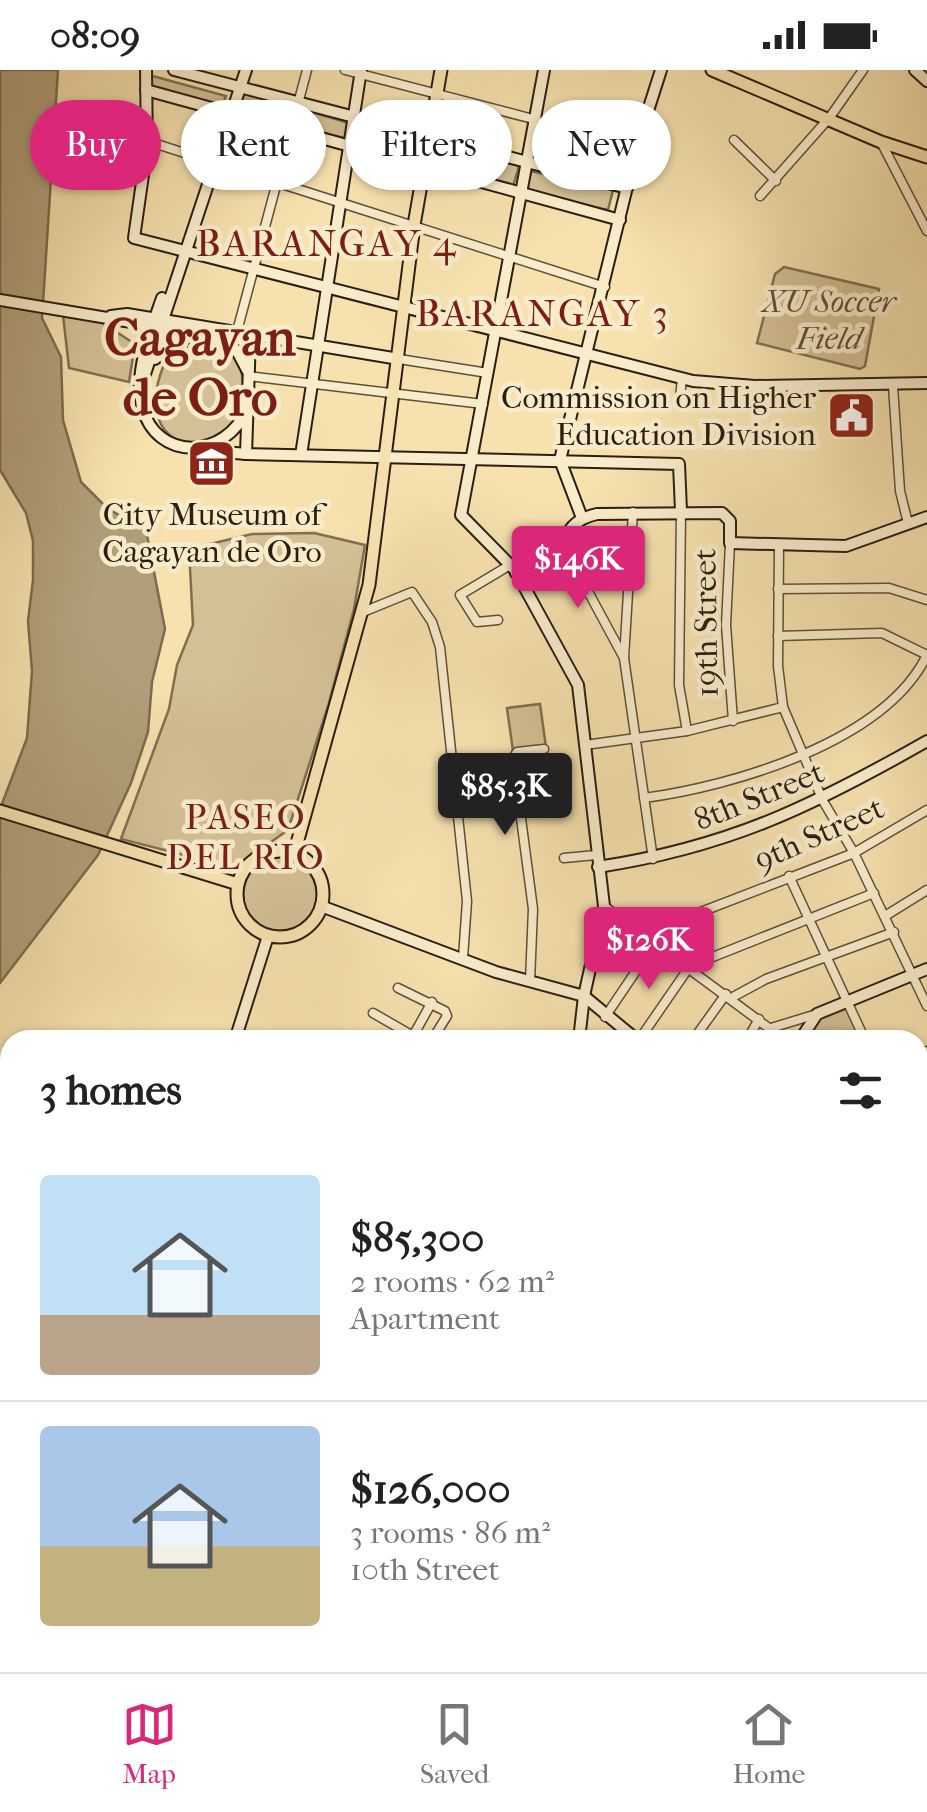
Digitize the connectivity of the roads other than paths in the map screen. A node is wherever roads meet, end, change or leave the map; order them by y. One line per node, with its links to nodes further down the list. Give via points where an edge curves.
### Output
1 (146, 70): 13 (street)
2 (174, 70): 12 (street)
3 (246, 70): 12 (street)
4 (307, 70): 19 (street)
5 (345, 70): 11 (street)
6 (442, 70): 14 (main road)
7 (544, 70): 22 (street)
8 (660, 70): 23 (street)
9 (712, 70): 24 (main road)
10 (863, 70): 24 (street)
11 (361, 72): 14 (street); 20 (street)
12 (240, 89): 17 (street); 18 (street)
13 (146, 90): 15 (street); 16 (street)
14 (436, 93): 21 (main road); 25 (street)
15 (146, 100)
16 (181, 100)
17 (236, 100)
18 (280, 100)
19 (299, 100)
20 (356, 100)
21 (435, 100)
22 (540, 100)
23 (652, 100)
24 (830, 117): 27 (main road); 34 (street)
25 (532, 119)
26 (734, 140): 34 (street)
27 (881, 142): 29 (main road); 47 (street)
28 (532, 144): 32 (street)
29 (927, 156)
30 (512, 160): 32 (street)
31 (346, 163): 44 (street)
32 (528, 164): 33 (street); 42 (street)
33 (532, 165)
34 (776, 181): 43 (street)
35 (140, 190): 48 (street, via 134,238)
36 (203, 190): 48 (street)
37 (275, 190): 50 (street)
38 (305, 190): 44 (street)
39 (419, 190): 46 (main road)
40 (507, 190): 42 (street)
41 (627, 190): 45 (street)
42 (522, 194): 45 (street); 49 (street)
43 (760, 196)
44 (339, 201): 46 (street); 51 (street)
45 (620, 220): 52 (street)
46 (414, 225): 49 (street); 54 (main road)
47 (927, 231)
48 (182, 251): 50 (street); 57 (street)
49 (511, 257): 52 (street); 58 (street)
50 (253, 269): 51 (street); 59 (street)
51 (324, 286): 54 (street); 64 (street)
52 (605, 287): 65 (street)
53 (0, 300): 55 (street)
54 (404, 306): 58 (street); 62 (main road)
55 (111, 316): 56 (street); 57 (street)
56 (126, 321): 57 (street); 63 (street)
57 (158, 323): 59 (street); 60 (street); 63 (street); 68 (street)
58 (498, 332): 65 (street); 69 (street)
59 (232, 334): 60 (street); 61 (street)
60 (208, 335): 68 (street, via 172,342); 70 (street, via 236,351)
61 (250, 337): 64 (street); 70 (street)
62 (400, 343): 66 (street); 67 (main road)
63 (147, 344): 72 (street)
64 (316, 347): 66 (street); 73 (street)
65 (587, 354): 71 (street); 84 (street)
66 (382, 356): 67 (street)
67 (398, 360): 69 (street); 76 (main road)
68 (148, 368): 72 (street)
69 (490, 373): 78 (street)
70 (248, 376): 73 (street); 79 (street)
71 (682, 379): 75 (street); 77 (street)
72 (142, 382): 80 (street, via 142,406 151,424 168,440)
73 (310, 382): 76 (street); 82 (street)
74 (927, 383): 75 (street)
75 (893, 386): 90 (street)
76 (395, 392): 78 (street); 83 (main road)
77 (680, 396)
78 (483, 404): 85 (street)
79 (247, 410): 80 (street, via 229,438); 81 (street)
80 (193, 449): 81 (street)
81 (246, 454): 82 (street)
82 (300, 455): 83 (street)
83 (388, 456): 85 (street); 97 (main road)
84 (560, 460): 85 (street); 86 (street, via 679,464); 88 (street)
85 (472, 461): 94 (street, via 462,518)
86 (681, 511): 87 (street); 91 (street, 19th Street, via 722,513); 104 (street, via 679,686)
87 (633, 512): 88 (street); 101 (street)
88 (582, 518): 93 (street, via 568,531)
89 (926, 520): 90 (street)
90 (908, 523): 92 (street, via 846,546)
91 (730, 543): 92 (street); 103 (street, 19th Street, via 726,624)
92 (779, 545): 95 (street)
93 (564, 547): 94 (street); 101 (street)
94 (513, 569): 98 (street, via 460,594 478,622); 107 (street, via 572,667)
95 (778, 589): 96 (street, via 889,588); 99 (street)
96 (927, 600)
97 (363, 612): 115 (main road); 130 (street, via 412,592 440,647 467,900)
98 (498, 620)
99 (778, 636): 100 (street, via 882,632); 102 (street)
100 (927, 655): 109 (street, via 893,702)
101 (624, 658): 105 (street)
102 (782, 707): 103 (street); 109 (street)
103 (733, 721): 104 (street)
104 (688, 731): 105 (street)
105 (634, 739): 107 (street); 110 (street)
106 (927, 741): 111 (street, 8th Street)
107 (585, 745): 118 (street)
108 (544, 749): 135 (street, via 513,758 533,909)
109 (802, 754): 110 (street, via 709,788); 111 (street)
110 (644, 798): 117 (street)
111 (823, 801): 114 (street); 117 (street, 8th Street, via 698,848)
112 (927, 810): 114 (street, 9th Street)
113 (0, 811): 120 (main road)
114 (854, 853): 119 (street, 9th Street); 122 (street)
115 (294, 854): 120 (main road, via 261,856); 123 (main road, via 316,872)
116 (564, 858): 118 (street)
117 (652, 858): 118 (street, 8th Street)
118 (597, 861): 124 (street)
119 (789, 876): 126 (street); 129 (street, 9th Street, via 667,925)
120 (238, 884): 128 (main road, via 243,916)
121 (927, 890): 125 (street)
122 (874, 893): 125 (street); 126 (street)
123 (321, 906): 128 (main road, via 302,930); 130 (street)
124 (604, 906): 129 (street); 137 (street)
125 (886, 916): 127 (street)
126 (808, 920): 131 (street); 132 (street)
127 (894, 932): 131 (street); 134 (street)
128 (268, 936): 147 (street)
129 (654, 940): 132 (street); 144 (street, 9th Street)
130 (463, 958): 135 (street)
131 (828, 960): 138 (street); 140 (street)
132 (690, 966): 138 (street); 153 (street)
133 (927, 969): 134 (street)
134 (914, 976): 140 (street); 141 (street)
135 (530, 981): 137 (street)
136 (398, 988): 139 (street)
137 (584, 996): 144 (street); 151 (street)
138 (728, 996): 145 (street); 154 (street)
139 (432, 1002): 149 (street); 150 (street, via 447,1016)
140 (850, 1002): 143 (street); 158 (street)
141 (927, 1006)
142 (373, 1012): 148 (street)
143 (817, 1014): 146 (street); 157 (street)
144 (604, 1017): 152 (street)
145 (759, 1019): 146 (street); 155 (street)
146 (771, 1028): 156 (street)
147 (238, 1030)
148 (402, 1030)
149 (416, 1030)
150 (438, 1030)
151 (580, 1030)
152 (623, 1030)
153 (645, 1030)
154 (702, 1030)
155 (753, 1030)
156 (773, 1030)
157 (807, 1030)
158 (861, 1030)

